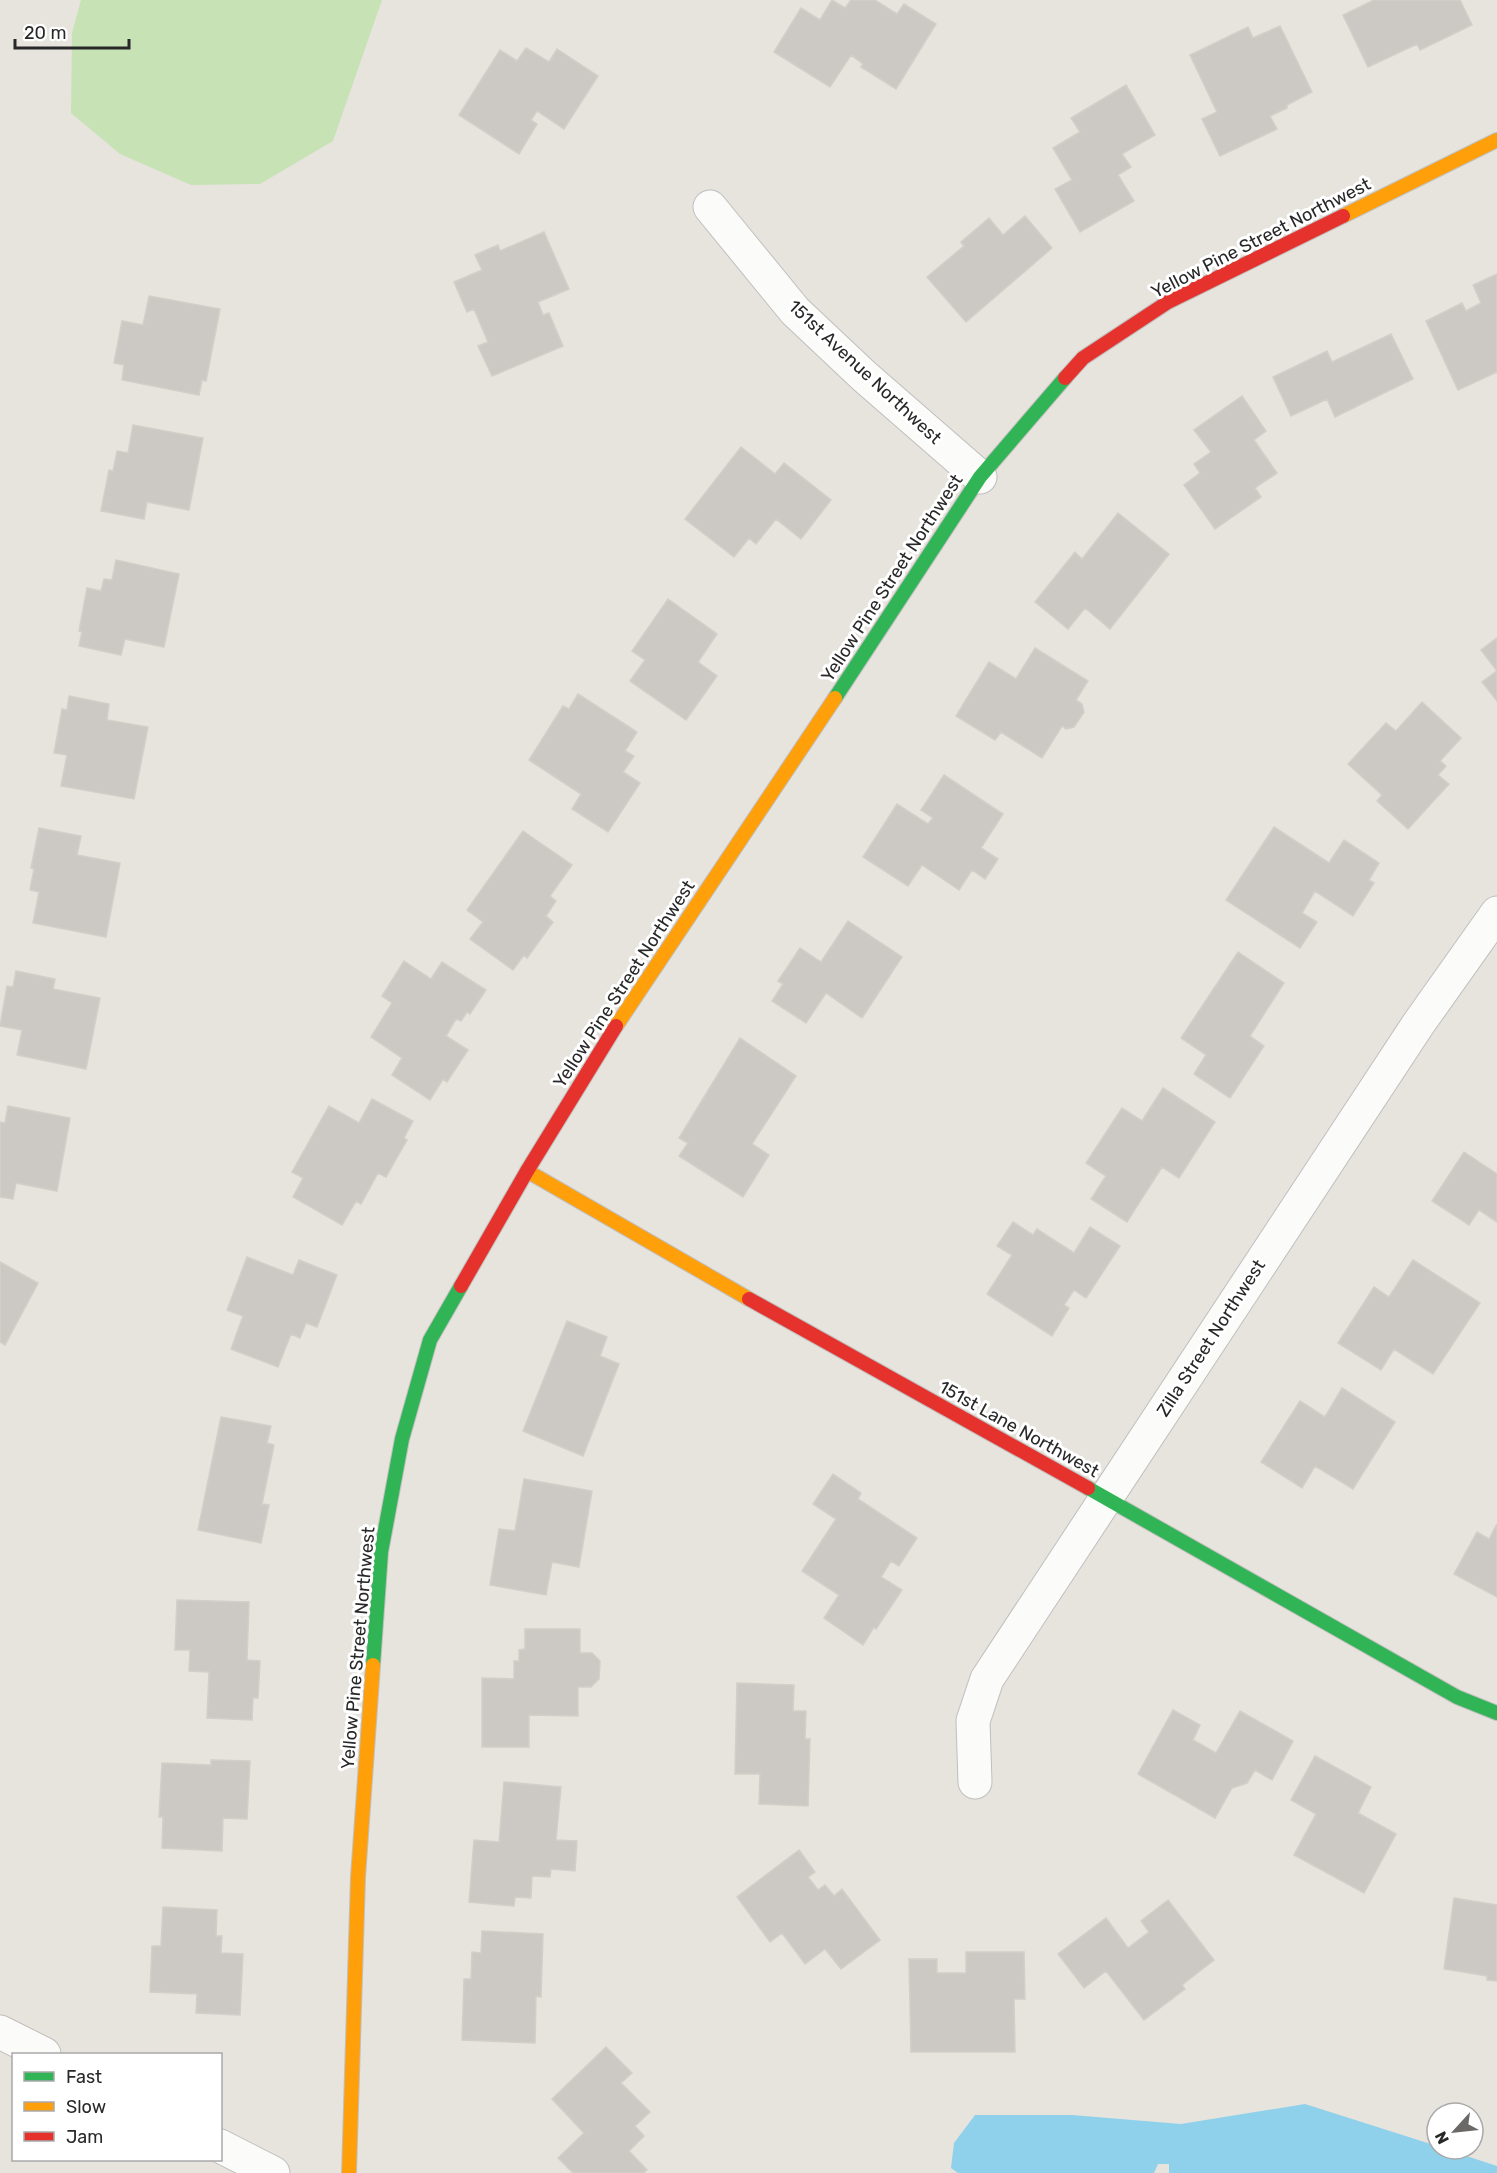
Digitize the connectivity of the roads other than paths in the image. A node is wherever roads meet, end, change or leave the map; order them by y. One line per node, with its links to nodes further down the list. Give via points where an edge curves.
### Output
1 (1497, 140): 3 (street, Yellow Pine Street Northwest, via 1168,302 1083,358)
2 (710, 207): 3 (street, 151st Avenue Northwest, via 795,311)
3 (980, 477): 5 (street, Yellow Pine Street Northwest, via 616,1026)
4 (1497, 913): 6 (street, Zilla Street Northwest, via 1419,1023)
5 (527, 1171): 6 (street, 151st Lane Northwest); 13 (street, Yellow Pine Street Northwest, via 430,1340 402,1439 381,1552 358,1877)
6 (1106, 1498): 7 (street, 151st Lane Northwest, via 1457,1697); 8 (street, Zilla Street Northwest, via 987,1679 973,1721)
7 (1497, 1713)
8 (975, 1782)
9 (0, 2032): 10 (street)
10 (40, 2053)
11 (222, 2147): 12 (street)
12 (273, 2173)
13 (350, 2173)

